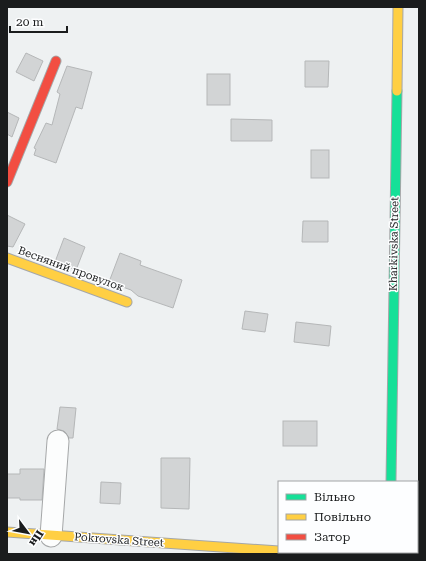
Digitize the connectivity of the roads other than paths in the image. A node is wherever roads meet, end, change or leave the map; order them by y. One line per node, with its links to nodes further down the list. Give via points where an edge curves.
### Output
1 (398, 7): 7 (street, Kharkivska Street)
2 (56, 62): 3 (street)
3 (7, 182)
4 (7, 258): 5 (street, Весняний провулок)
5 (127, 302)
6 (58, 441): 9 (street)
7 (391, 481)
8 (7, 532): 9 (street, Pokrovska Street)
9 (51, 536): 10 (street, Pokrovska Street)
10 (278, 551)
11 (316, 553): 12 (street)
12 (332, 554)

